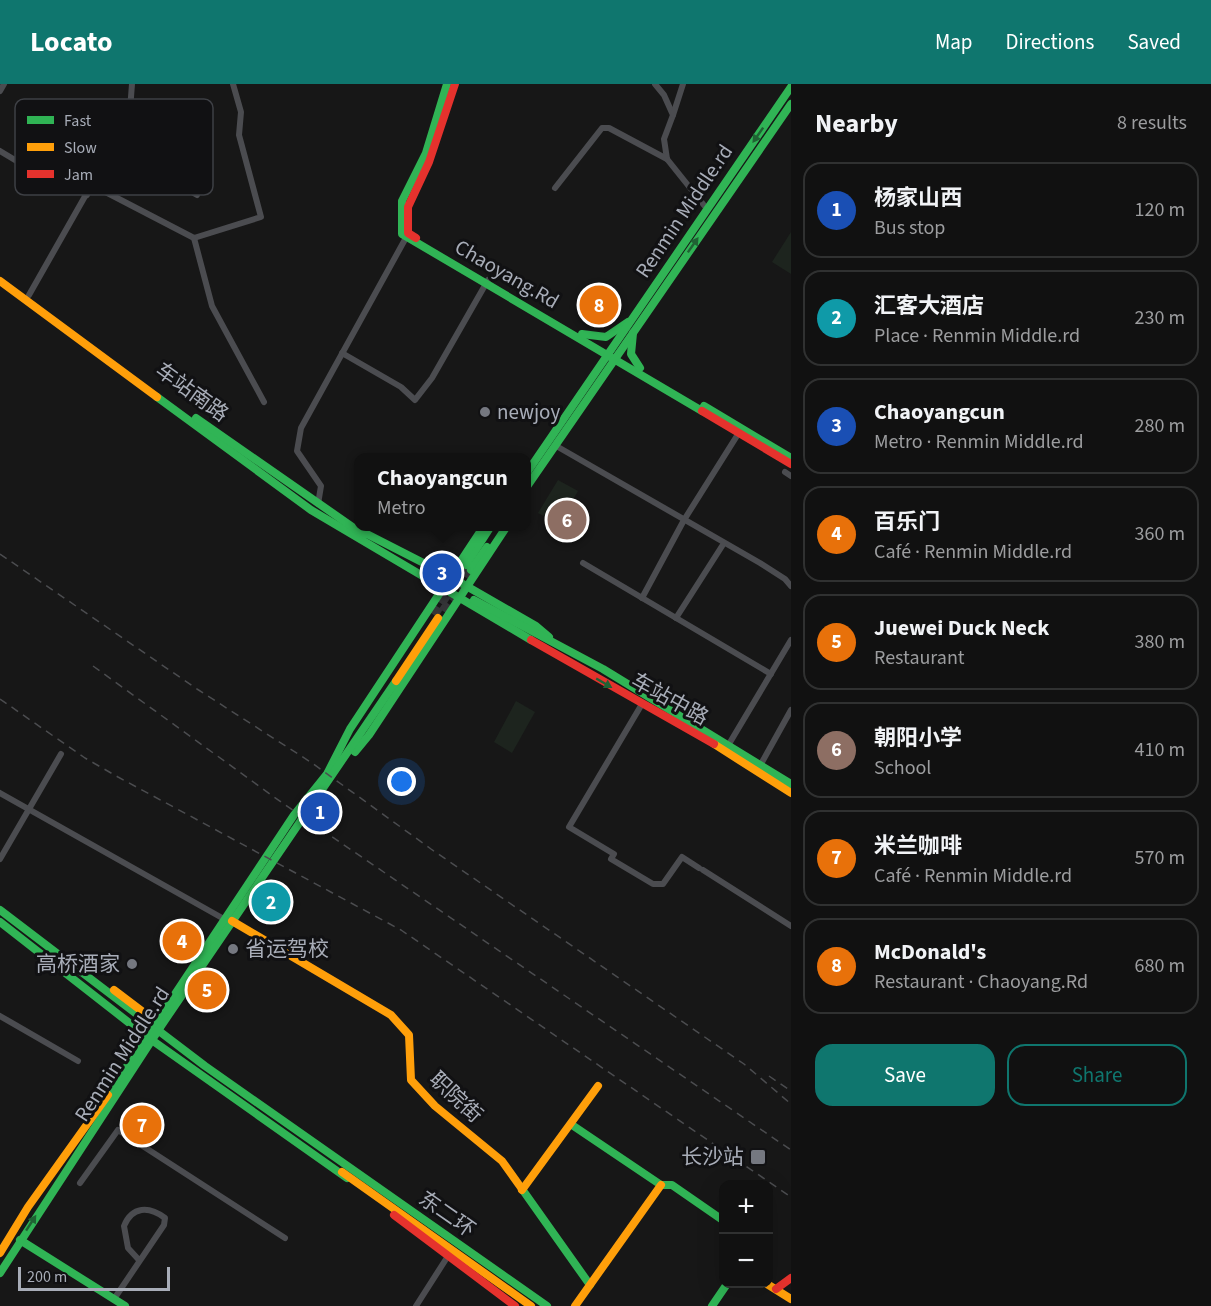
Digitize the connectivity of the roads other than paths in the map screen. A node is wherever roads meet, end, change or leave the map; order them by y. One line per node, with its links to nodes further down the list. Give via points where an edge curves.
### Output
1 (4, 84): 9 (street)
2 (132, 84): 10 (street)
3 (233, 84): 21 (street, via 241,112 238,135 261,217)
4 (447, 84): 20 (main road, via 426,153 402,201 402,234)
5 (455, 84): 20 (main road, via 429,162 408,207)
6 (655, 84): 12 (street)
7 (683, 84): 12 (street)
8 (791, 87): 19 (main road, Renmin Middle.rd, one-way to 19)
9 (0, 91)
10 (131, 99)
11 (791, 104): 26 (main road, Renmin Middle.rd, one-way to 11)
12 (673, 115): 14 (street, via 664,140)
13 (0, 151): 15 (street)
14 (667, 159): 16 (street, via 609,128 602,128); 19 (street)
15 (15, 160)
16 (555, 188)
17 (87, 195): 25 (street)
18 (111, 195): 21 (street)
19 (707, 209): 26 (main road, Renmin Middle.rd)
20 (407, 235): 24 (main road, Chaoyang.Rd); 28 (street)
21 (194, 238): 31 (street, via 212,306)
22 (0, 273): 25 (main road, 车站南路)
23 (0, 281): 43 (main road, 车站南路, via 302,503)
24 (487, 281): 27 (main road, Chaoyang.Rd); 28 (street, via 432,378 415,400 401,387); 29 (main road, Chaoyang.Rd)
25 (29, 295): 41 (main road, 车站南路)
26 (633, 323): 27 (main road, via 606,336); 29 (main road, Renmin Middle.rd); 30 (main road, via 631,354)
27 (582, 334): 29 (main road, Chaoyang.Rd)
28 (342, 353): 41 (street, via 301,428 297,451 321,486)
29 (612, 354): 30 (main road, Chaoyang.Rd); 32 (main road, Renmin Middle.rd); 33 (main road, Chaoyang.Rd)
30 (640, 368): 33 (main road, Chaoyang.Rd)
31 (264, 402)
32 (564, 424): 34 (main road); 36 (main road); 38 (main road, Renmin Middle.rd); 39 (main road, Renmin Middle.rd)
33 (740, 431): 35 (main road, Chaoyang.Rd); 37 (main road, Chaoyang.Rd); 42 (street)
34 (558, 447): 40 (main road); 42 (street)
35 (791, 458)
36 (531, 461)
37 (791, 464)
38 (531, 467)
39 (531, 480)
40 (531, 489)
41 (318, 504): 43 (main road, 车站南路)
42 (684, 520): 48 (street); 54 (street)
43 (347, 528): 50 (main road); 53 (main road, via 367,548); 58 (main road, 车站南路)
44 (480, 531): 50 (main road)
45 (488, 531): 46 (main road, via 469,567)
46 (496, 531)
47 (504, 531): 52 (main road)
48 (724, 543): 51 (street); 57 (street)
49 (583, 563): 54 (street)
50 (449, 576): 52 (main road); 53 (main road)
51 (791, 586)
52 (468, 587): 55 (main road); 60 (main road, via 536,626)
53 (439, 592): 55 (main road); 67 (main road, via 350,729)
54 (642, 598): 57 (street)
55 (457, 603): 60 (main road, via 528,643); 67 (main road, via 369,735)
56 (436, 616): 67 (main road, Renmin Middle.rd)
57 (676, 618): 61 (street)
58 (534, 636): 60 (main road, 车站中路)
59 (791, 640): 61 (street)
60 (556, 648): 62 (main road, 车站中路, one-way to 62); 64 (main road, 车站中路)
61 (771, 674): 64 (street)
62 (642, 704): 70 (main road, 车站中路); 77 (street, via 569,827 653,884 663,884 682,857)
63 (791, 710): 66 (street)
64 (729, 744): 66 (main road, 车站中路)
65 (61, 754): 71 (street)
66 (761, 764): 68 (main road, 车站中路)
67 (328, 778): 76 (main road, Renmin Middle.rd)
68 (791, 784)
69 (0, 793): 71 (street)
70 (791, 793)
71 (28, 811): 72 (street); 76 (street)
72 (0, 859)
73 (0, 902): 79 (main road)
74 (0, 910): 84 (main road)
75 (0, 920): 80 (main road); 84 (main road, via 126,1015)
76 (228, 920): 79 (main road, Renmin Middle.rd); 90 (main road, 职院街, via 392,1016 409,1035 411,1080 435,1106 501,1161)
77 (791, 926)
78 (0, 1016): 81 (street)
79 (158, 1024): 80 (main road, Renmin Middle.rd); 85 (main road)
80 (149, 1038): 86 (main road); 94 (main road, Renmin Middle.rd, one-way to 80); 95 (main road, Renmin Middle.rd)
81 (78, 1061)
82 (598, 1086): 83 (main road)
83 (572, 1125): 88 (main road); 90 (main road)
84 (325, 1155): 89 (main road, 东二环); 91 (main road, 东二环)
85 (342, 1157): 89 (main road); 111 (main road)
86 (331, 1168): 91 (main road); 96 (main road)
87 (80, 1184): 93 (street, via 118,1130)
88 (661, 1185): 92 (main road, via 672,1185); 100 (main road)
89 (378, 1188): 110 (main road, 东二环)
90 (522, 1190): 100 (main road, 职院街)
91 (368, 1191): 109 (main road, 东二环)
92 (719, 1218)
93 (285, 1238)
94 (20, 1240): 98 (main road, Renmin Middle.rd); 104 (main road)
95 (1, 1246)
96 (448, 1256): 107 (street); 108 (main road)
97 (139, 1260): 97 (street, via 166,1221 151,1209 132,1214 124,1226 128,1248); 104 (street)
98 (0, 1272)
99 (791, 1278): 103 (main road)
100 (590, 1285): 112 (main road)
101 (773, 1287): 103 (main road)
102 (724, 1288): 113 (main road)
103 (776, 1289): 105 (main road)
104 (114, 1299): 106 (main road)
105 (791, 1299)
106 (125, 1306)
107 (416, 1306)
108 (515, 1306)
109 (531, 1306)
110 (547, 1306)
111 (554, 1306)
112 (575, 1306)
113 (712, 1306)

